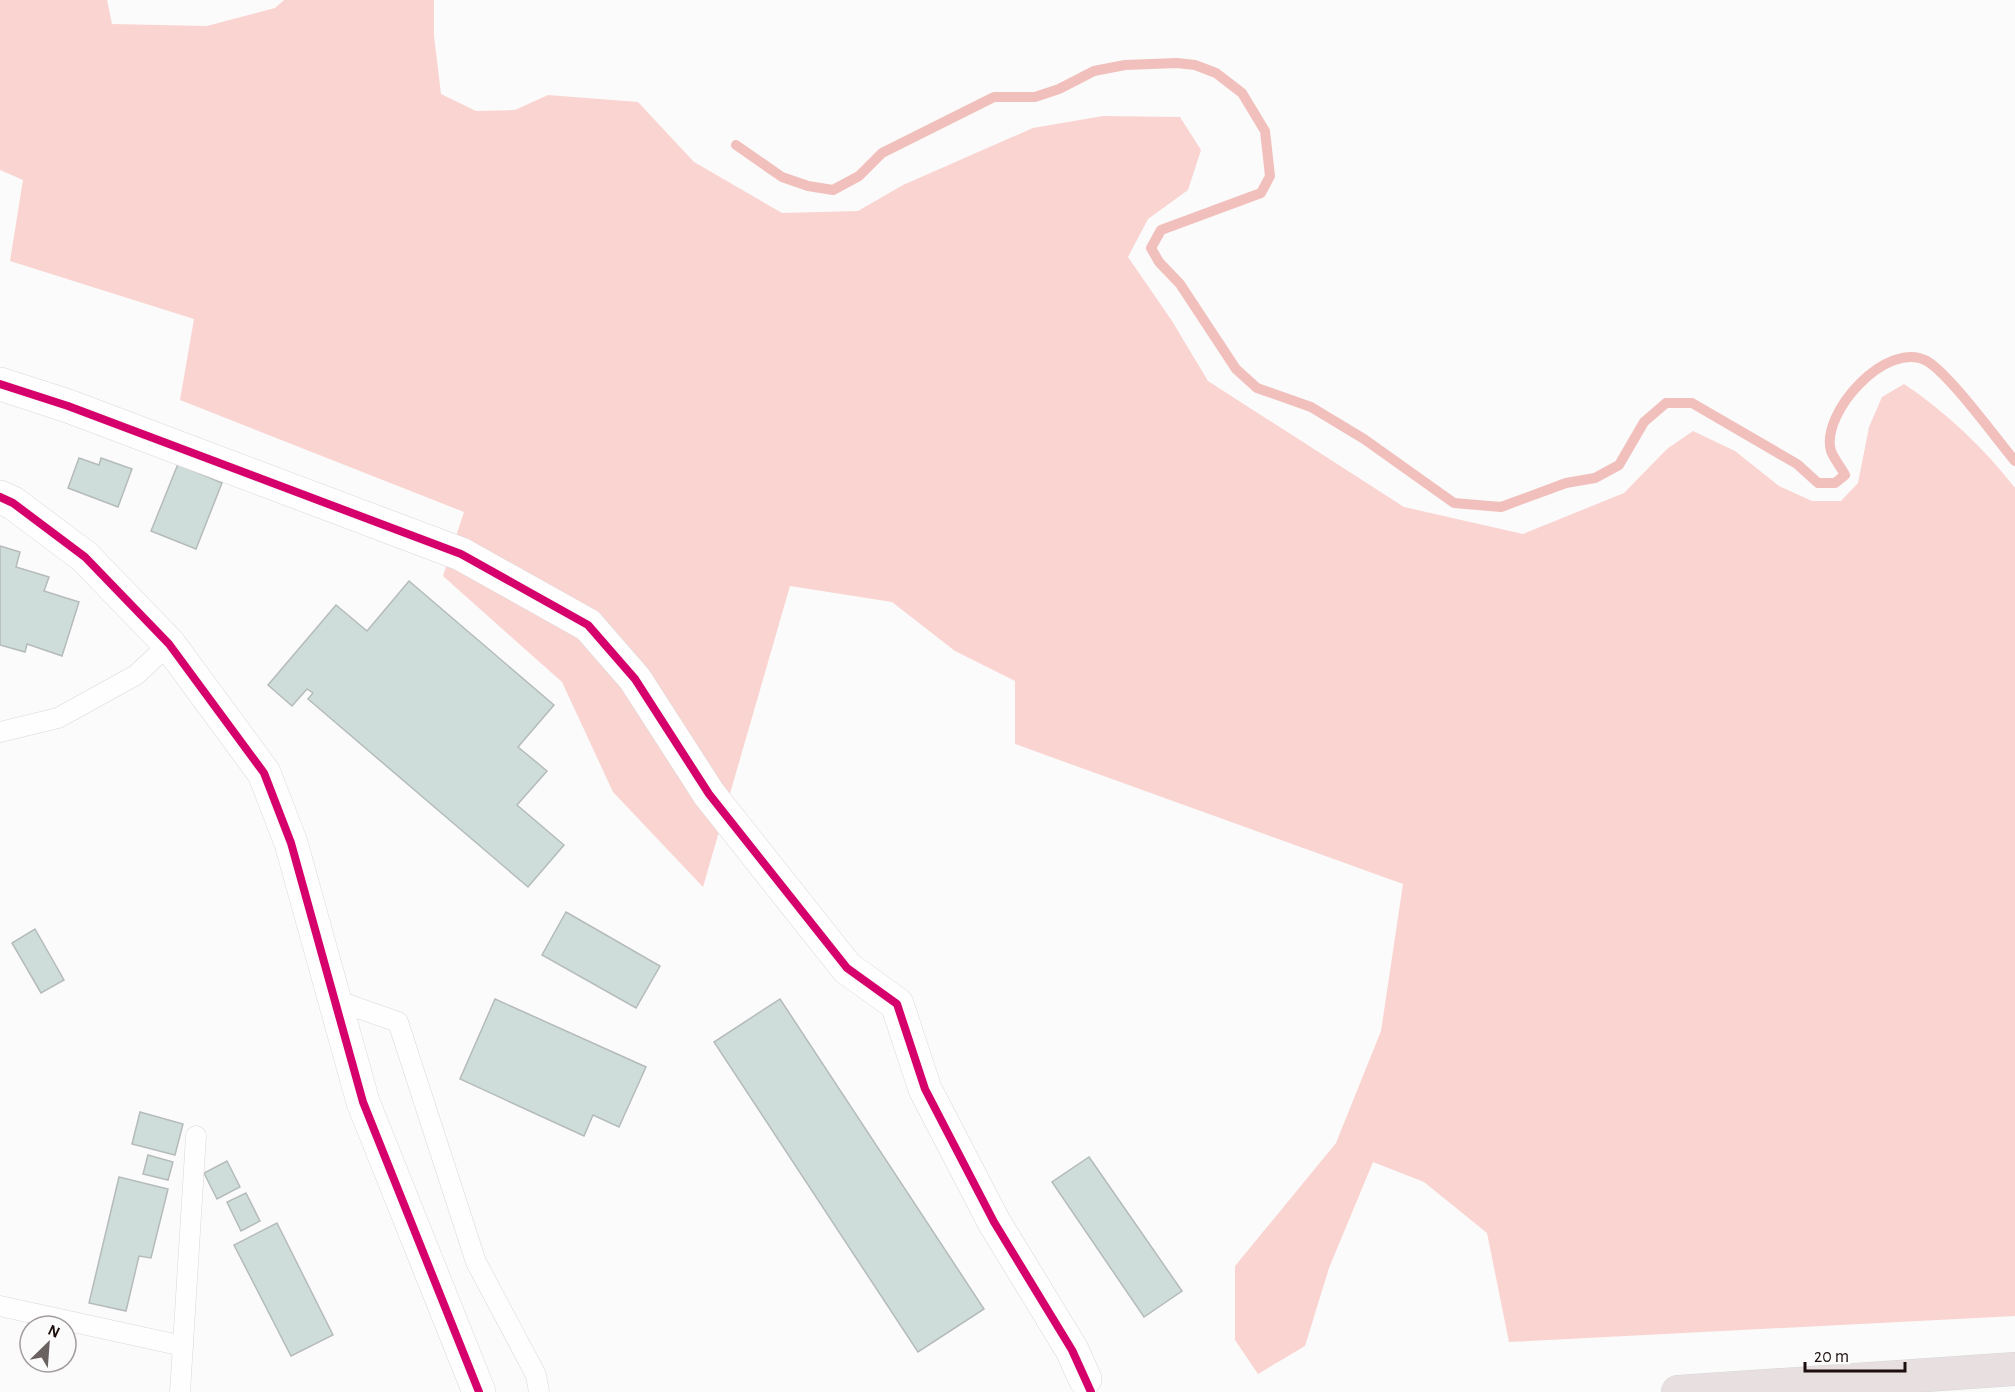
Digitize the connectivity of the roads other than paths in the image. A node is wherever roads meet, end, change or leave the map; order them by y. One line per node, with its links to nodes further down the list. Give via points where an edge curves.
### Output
1 (0, 384): 10 (street, via 69,406 461,554 588,625 635,680 709,794 847,968 897,1004 925,1089 994,1222 1072,1350)
2 (0, 497): 3 (street, via 14,503 85,557)
3 (169, 644): 4 (lane, via 136,675 58,718); 5 (street, via 264,773 291,843)
4 (0, 732)
5 (335, 1000): 12 (street, via 363,1102); 13 (lane, via 398,1022 476,1262 536,1375)
6 (196, 1136): 8 (lane)
7 (0, 1306): 8 (lane)
8 (183, 1346): 11 (lane)
9 (2015, 1369): 14 (highway)
10 (1085, 1379)
11 (180, 1392)
12 (479, 1392)
13 (539, 1392)
14 (1678, 1392)

